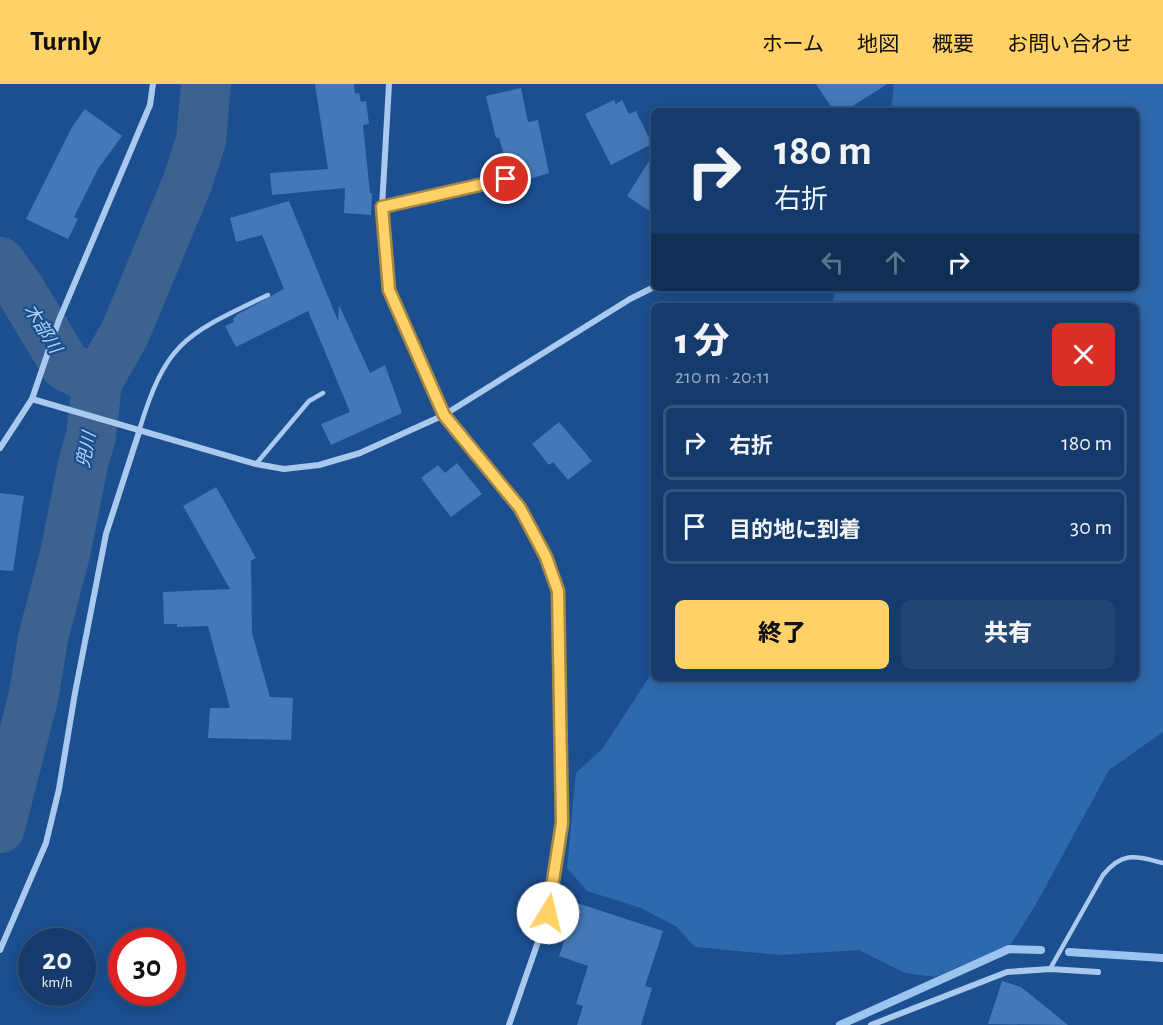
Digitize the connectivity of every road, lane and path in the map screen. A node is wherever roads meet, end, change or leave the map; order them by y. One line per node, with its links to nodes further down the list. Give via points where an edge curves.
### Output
1 (153, 84): 8 (street, via 150,105 59,320)
2 (389, 84): 4 (street)
3 (506, 179): 4 (lane)
4 (382, 207): 9 (street, via 389,290)
5 (651, 288): 9 (street)
6 (268, 295): 10 (lane, via 201,327 183,341 164,365 150,393)
7 (323, 393): 12 (lane, via 309,401)
8 (32, 399): 10 (street); 11 (street)
9 (444, 415): 12 (street, via 360,453 319,465 284,469); 17 (street, via 520,508 546,557 558,591 562,823 548,913)
10 (139, 432): 12 (street); 14 (street, via 106,534 46,843)
11 (0, 448)
12 (256, 464)
13 (1163, 863): 15 (lane, via 1132,856 1114,861)
14 (0, 950)
15 (1050, 969): 16 (street); 18 (street, via 1007,972)
16 (1098, 972)
17 (509, 1025)
18 (871, 1025)

